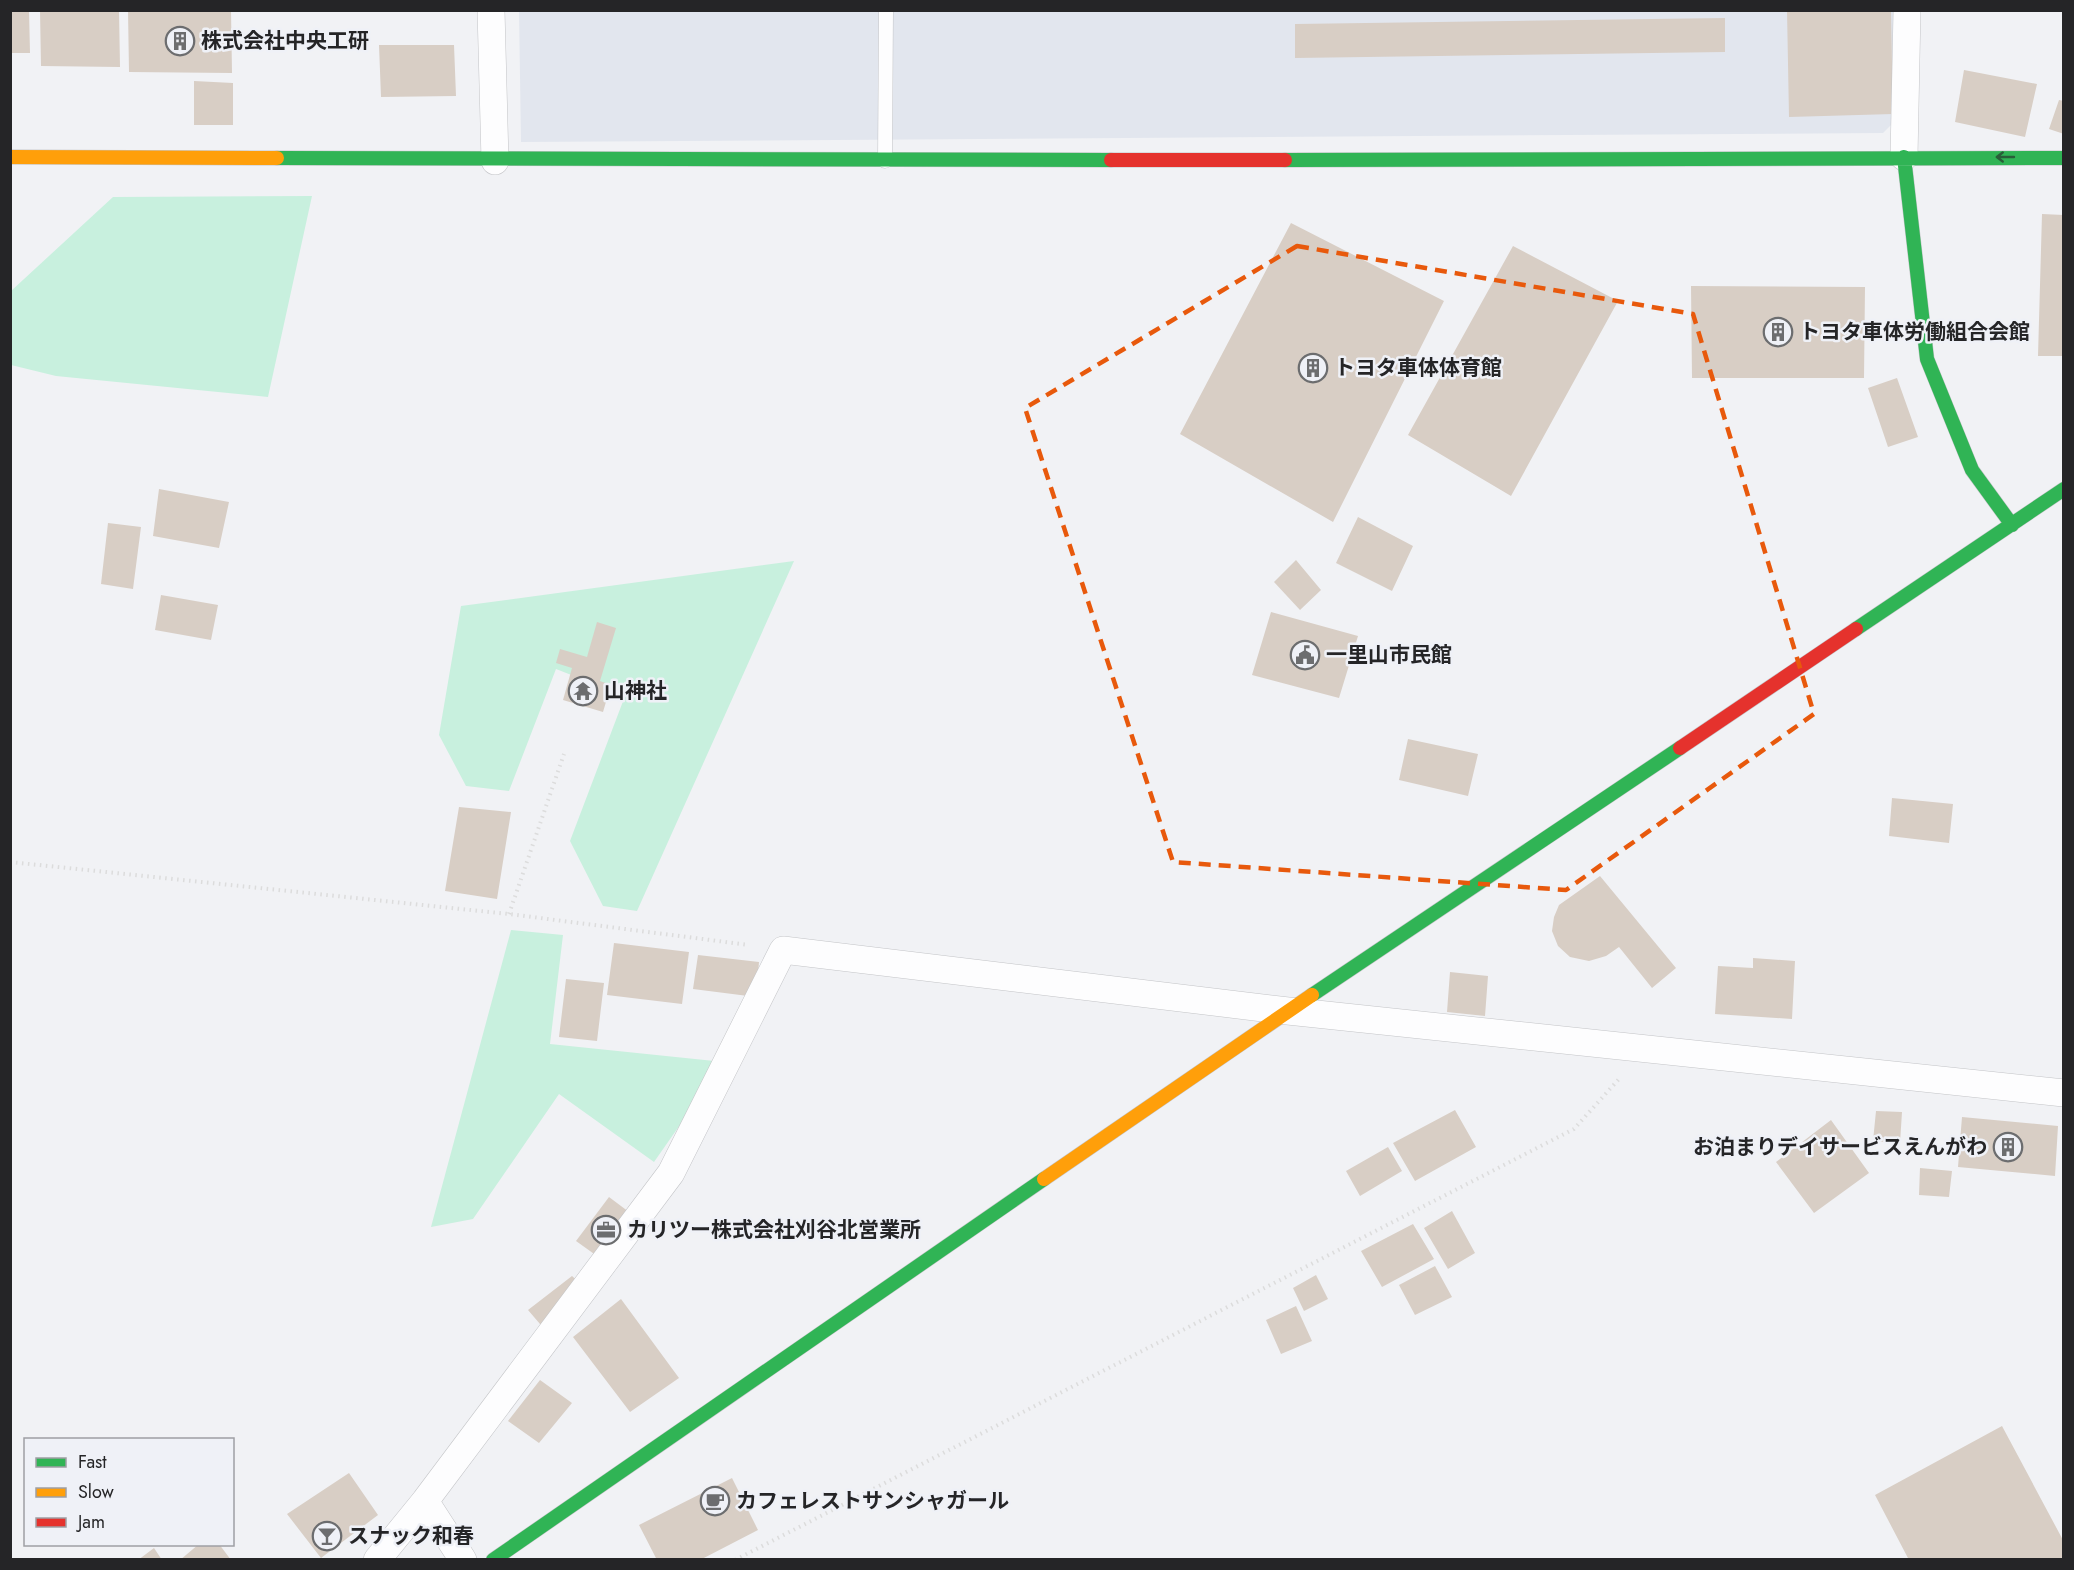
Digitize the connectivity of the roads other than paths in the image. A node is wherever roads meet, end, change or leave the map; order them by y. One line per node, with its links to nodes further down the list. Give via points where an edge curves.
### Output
1 (491, 10): 7 (street)
2 (886, 10): 8 (lane)
3 (1907, 10): 5 (street)
4 (10, 157): 7 (street)
5 (1904, 157): 6 (street, one-way to 5); 8 (street); 10 (street, via 1927,359 1972,470)
6 (2064, 158)
7 (495, 161): 8 (street)
8 (885, 162)
9 (2064, 489): 10 (street)
10 (2012, 525): 11 (street)
11 (1288, 1011): 12 (street); 13 (street, via 783,950 671,1173); 16 (street)
12 (2064, 1093)
13 (425, 1501): 14 (street); 15 (street)
14 (377, 1560)
15 (463, 1560)
16 (493, 1560)

